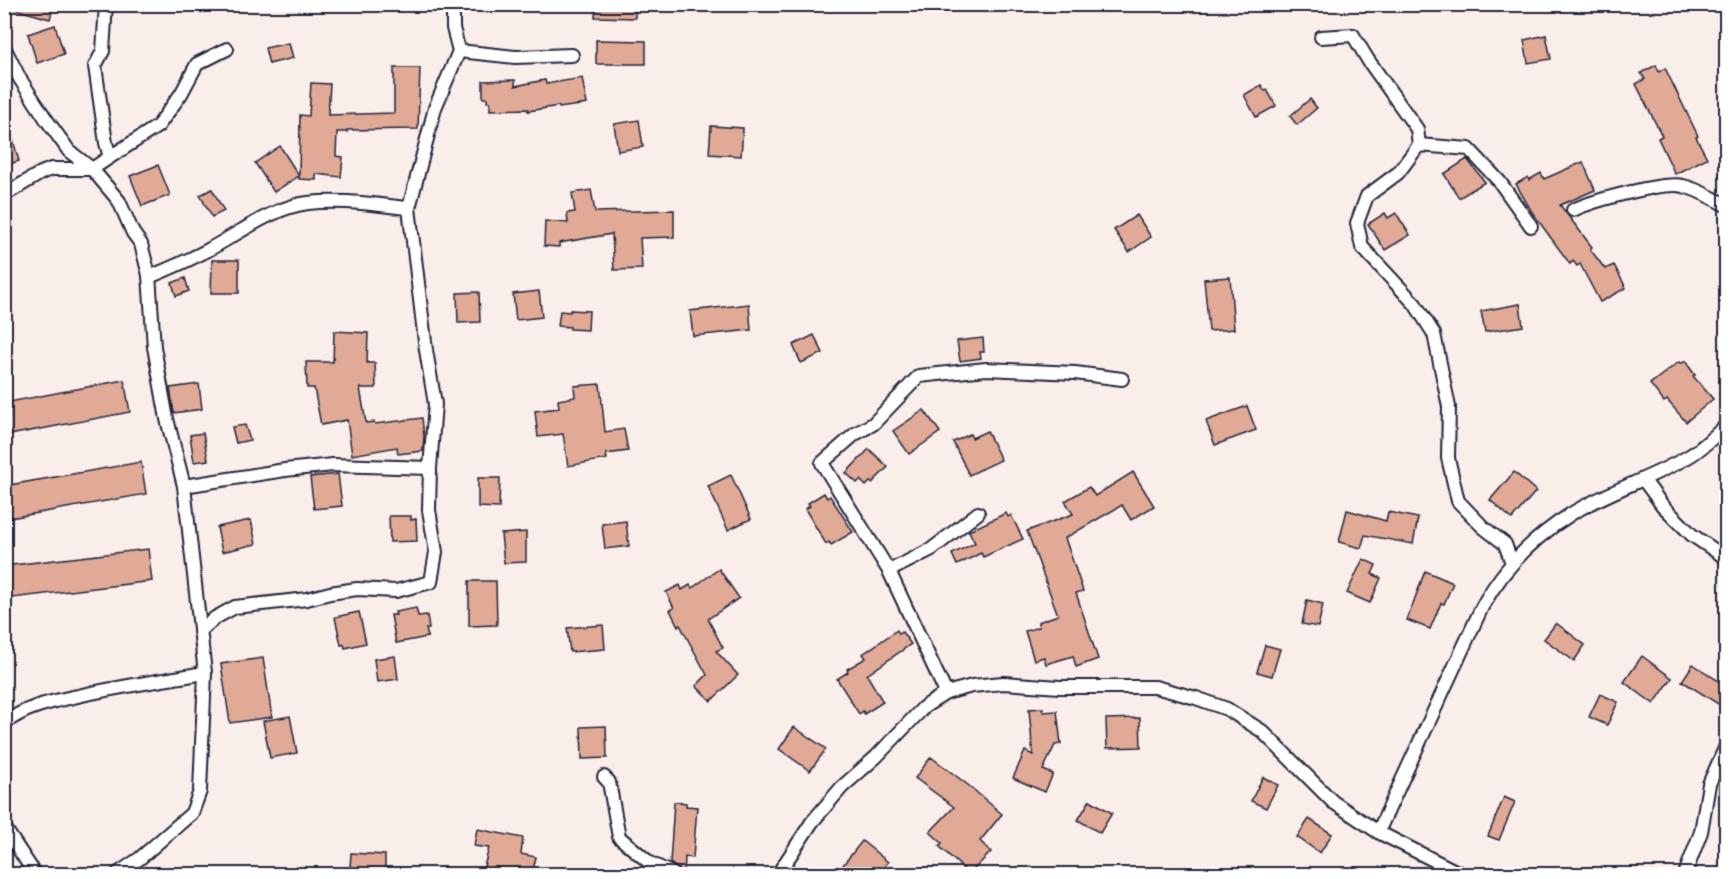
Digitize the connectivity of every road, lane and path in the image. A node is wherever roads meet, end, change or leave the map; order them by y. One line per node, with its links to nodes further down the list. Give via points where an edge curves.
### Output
1 (106, 4): 9 (street, via 103,51 95,66)
2 (453, 4): 6 (street, via 453,28)
3 (1321, 37): 8 (street, via 1353,35 1417,129)
4 (4, 47): 10 (street, via 46,119 69,150)
5 (227, 49): 9 (street, via 197,64 158,126)
6 (459, 51): 7 (street, via 515,57); 13 (street, via 435,108)
7 (572, 55)
8 (1419, 145): 15 (street, via 1469,149 1499,181); 24 (street, via 1398,173 1366,196 1357,223 1362,247 1415,304 1434,334 1449,407 1448,458 1458,501 1505,544)
9 (111, 157): 10 (street)
10 (93, 169): 11 (street, via 51,170); 16 (street, via 119,201 141,244)
11 (4, 195)
12 (1726, 205): 14 (street, via 1682,185 1644,189)
13 (410, 208): 16 (street, via 307,203 241,229 208,250); 19 (street, via 435,404)
14 (1573, 210)
15 (1531, 226)
16 (149, 277): 21 (street, via 154,347)
17 (1122, 379): 25 (street, via 986,369 920,376 873,424 822,463)
18 (1726, 426): 20 (street, via 1692,454)
19 (430, 468): 21 (street, via 333,465); 26 (street, via 429,510 436,552 431,582 396,591 357,589 235,607)
20 (1643, 479): 23 (street, via 1692,536); 24 (street, via 1572,513)
21 (184, 486): 26 (street)
22 (978, 513): 25 (street, via 932,549)
23 (1726, 558)
24 (1512, 563): 33 (street, via 1482,607)
25 (889, 571): 28 (street)
26 (200, 631): 27 (street)
27 (205, 674): 29 (street, via 51,702 14,716); 35 (street, via 200,791 192,813)
28 (946, 693): 33 (street, via 1003,683 1155,687 1196,698 1227,709 1262,731 1333,801); 37 (street, via 924,706 842,787 812,822)
29 (4, 724)
30 (1726, 746): 39 (street, via 1709,784 1701,832)
31 (604, 777): 36 (street, via 609,782 619,837 650,863)
32 (4, 827): 34 (street)
33 (1378, 832): 38 (street)
34 (35, 874)
35 (117, 874)
36 (673, 874)
37 (778, 874)
38 (1461, 874)
39 (1685, 874)

